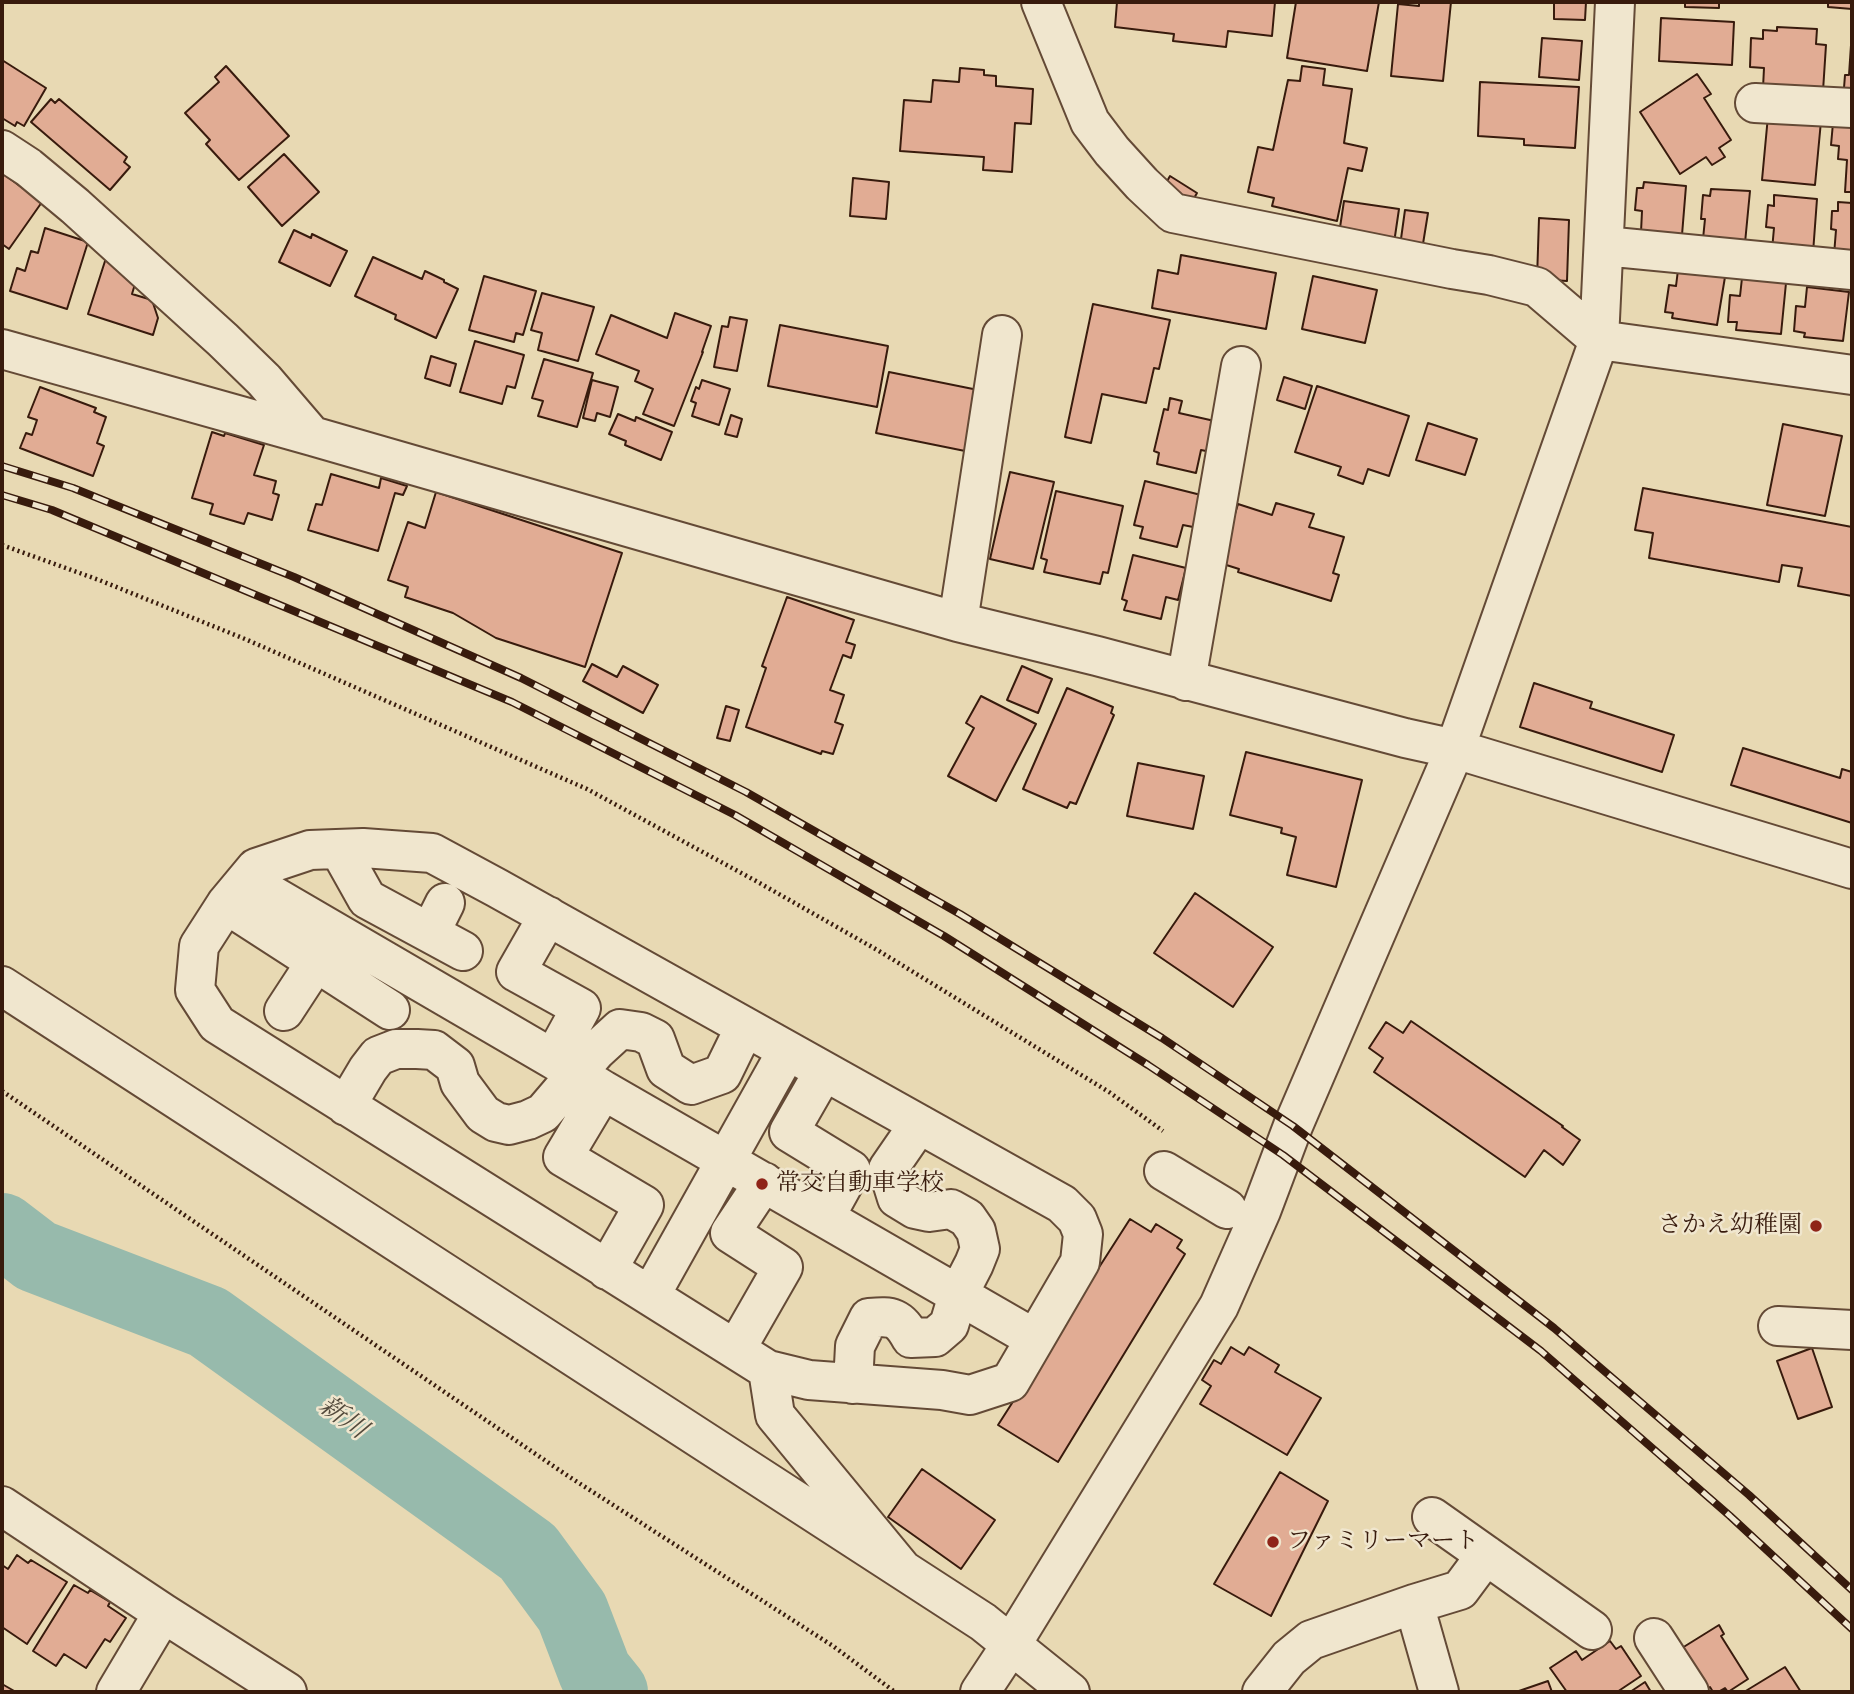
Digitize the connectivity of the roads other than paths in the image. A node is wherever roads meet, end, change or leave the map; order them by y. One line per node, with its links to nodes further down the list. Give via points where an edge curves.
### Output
1 (1041, 2): 9 (street, via 1090,122 1173,214 1537,288)
2 (1615, 2): 6 (street)
3 (1755, 103): 4 (street)
4 (1852, 108)
5 (2, 150): 13 (street, via 75,206 223,340)
6 (1604, 246): 7 (street); 9 (street)
7 (1852, 270)
8 (1002, 335): 14 (street)
9 (1598, 340): 12 (street); 16 (street)
10 (2, 349): 13 (street)
11 (1241, 366): 15 (street)
12 (1852, 375)
13 (313, 436): 14 (street)
14 (958, 622): 15 (street)
15 (1186, 681): 16 (street)
16 (1455, 749): 18 (street); 54 (street, via 1219,1306)
17 (339, 849): 19 (street, via 310,850 256,868); 20 (street, via 432,853); 21 (street, via 367,899)
18 (1852, 869)
19 (236, 892): 22 (street); 29 (street); 30 (street, via 199,946 195,990 217,1024)
20 (548, 916): 26 (street); 29 (street, via 516,972 580,1008)
21 (446, 929)
22 (316, 962): 24 (street); 25 (street)
23 (2, 986): 49 (street)
24 (390, 1010)
25 (284, 1011)
26 (745, 1027): 27 (street); 29 (street, via 722,1074 691,1085 666,1069 655,1039 620,1029)
27 (788, 1051): 28 (street); 32 (street)
28 (824, 1071): 31 (street); 36 (street, via 789,1132 851,1170)
29 (577, 1074): 30 (street, via 543,1113 509,1125 482,1114 460,1083 455,1066 434,1050 396,1049 378,1056); 32 (street); 37 (street, via 564,1157 644,1205)
30 (346, 1105): 37 (street)
31 (919, 1124): 38 (street, via 888,1169 897,1198 929,1212 951,1209 967,1218 976,1231 980,1249); 42 (street, via 1062,1204 1077,1219 1083,1234 1080,1262)
32 (726, 1160): 34 (street); 39 (street)
33 (1164, 1171): 35 (street)
34 (764, 1182): 36 (street); 43 (street, via 730,1233 783,1267)
35 (1227, 1209)
36 (825, 1217): 38 (street)
37 (607, 1270): 39 (street)
38 (958, 1295): 42 (street); 45 (street, via 949,1325 935,1337 911,1338 902,1322 886,1316 869,1318 855,1346)
39 (650, 1296): 43 (street)
40 (1778, 1326): 41 (street)
41 (1852, 1330)
42 (1035, 1339): 45 (street, via 1010,1382 970,1395)
43 (736, 1349): 44 (street)
44 (768, 1370): 45 (street); 49 (street, via 775,1415)
45 (853, 1384)
46 (2, 1506): 51 (street)
47 (1432, 1517): 48 (street)
48 (1486, 1555): 50 (street, via 1460,1590); 52 (street)
49 (902, 1569): 54 (street, via 983,1622)
50 (1414, 1604): 58 (street, via 1311,1640 1289,1658); 59 (street)
51 (163, 1613): 55 (street); 56 (street)
52 (1592, 1630)
53 (1654, 1638): 60 (street)
54 (994, 1671): 57 (street)
55 (116, 1692)
56 (287, 1692)
57 (1070, 1692)
58 (1262, 1692)
59 (1439, 1692)
60 (1689, 1692)

